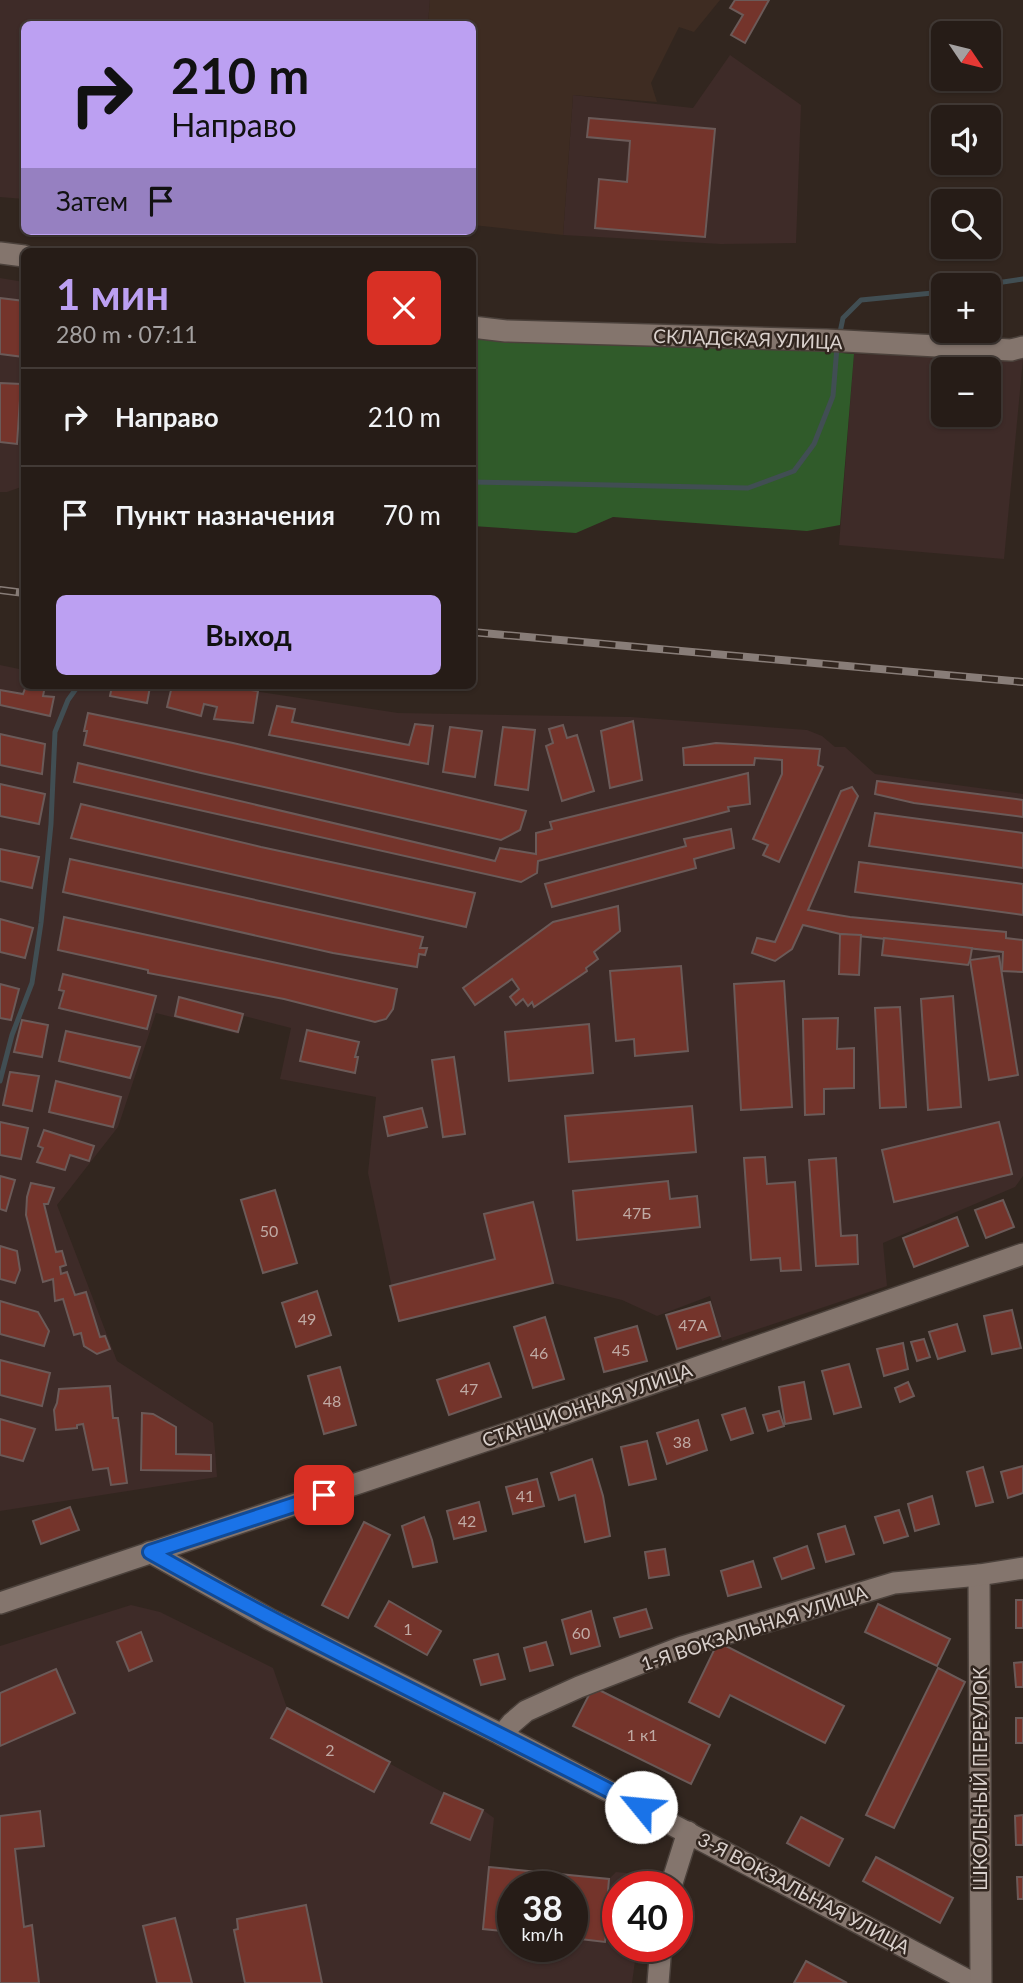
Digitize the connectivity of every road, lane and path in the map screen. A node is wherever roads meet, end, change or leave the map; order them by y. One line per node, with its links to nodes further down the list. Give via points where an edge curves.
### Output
1 (0, 253): 2 (street)
2 (21, 256)
3 (476, 327): 4 (street, СКЛАДСКАЯ УЛИЦА)
4 (1023, 347)
5 (1023, 1254): 6 (street, СТАНЦИОННАЯ УЛИЦА)
6 (150, 1552): 9 (street, СТАНЦИОННАЯ УЛИЦА); 10 (street, 3-Я ВОКЗАЛЬНАЯ УЛИЦА, via 269,1619)
7 (1023, 1568): 8 (street, 1-Я ВОКЗАЛЬНАЯ УЛИЦА)
8 (979, 1575): 10 (street, 1-Я ВОКЗАЛЬНАЯ УЛИЦА, via 894,1583 682,1647 526,1711); 16 (street, ШКОЛЬНЫЙ ПЕРЕУЛОК)
9 (0, 1602)
10 (502, 1735): 11 (street, 3-Я ВОКЗАЛЬНАЯ УЛИЦА)
11 (688, 1832): 12 (street); 15 (street, 3-Я ВОКЗАЛЬНАЯ УЛИЦА)
12 (676, 1871)
13 (659, 1962): 14 (street)
14 (657, 1983)
15 (973, 1983)
16 (981, 1983)

